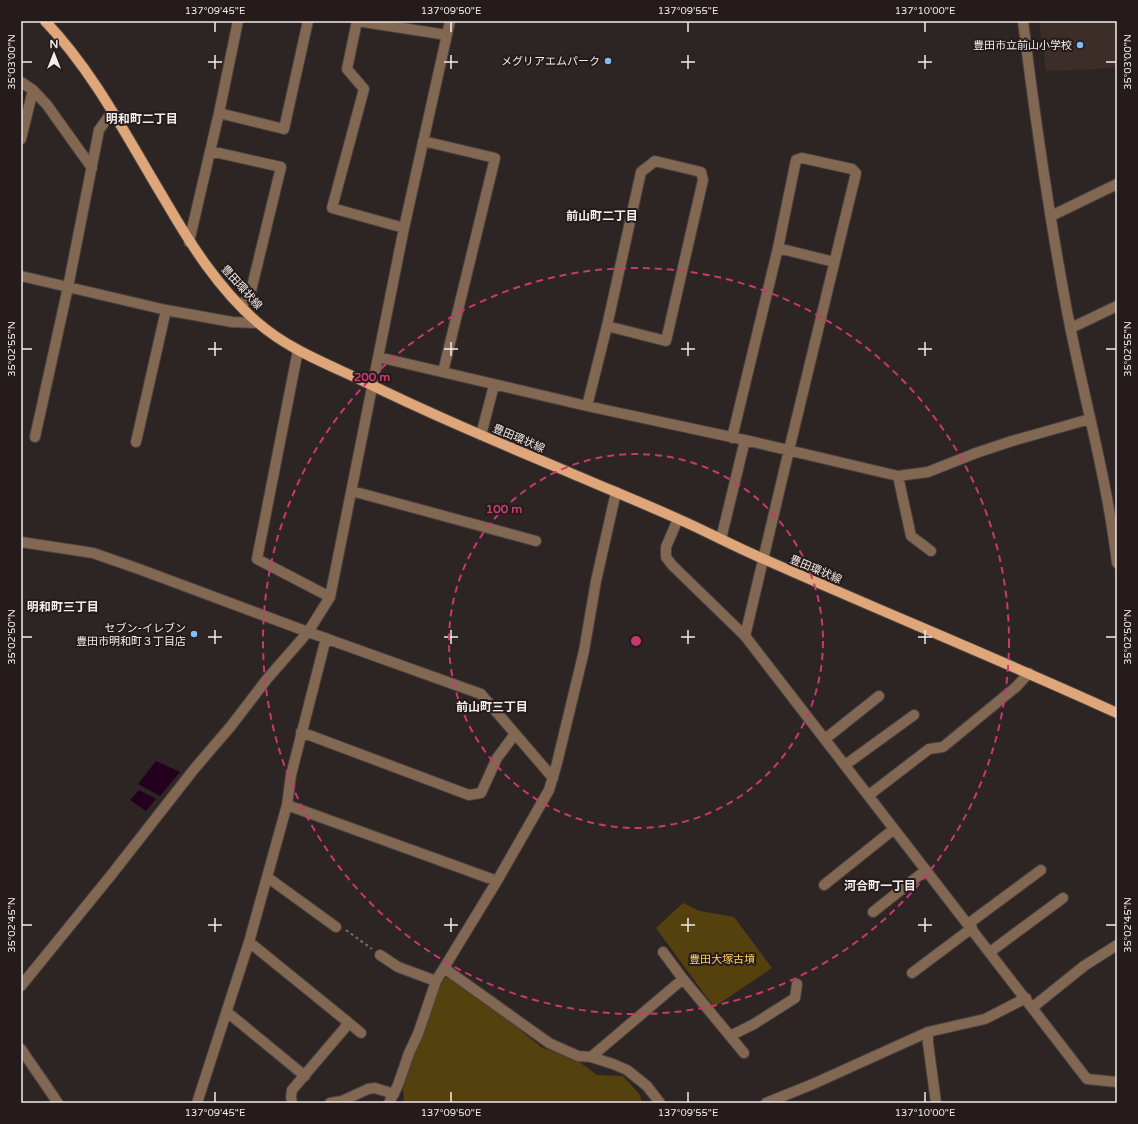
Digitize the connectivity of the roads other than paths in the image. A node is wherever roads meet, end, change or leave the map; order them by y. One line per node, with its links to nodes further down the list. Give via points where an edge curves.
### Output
1 (45, 21): 10 (main road, 豊田環状線, via 64,40)
2 (238, 21): 11 (street)
3 (308, 21): 11 (street, via 284,129)
4 (357, 21): 7 (street); 18 (street, via 347,70 364,89 332,208)
5 (450, 21): 7 (street)
6 (1023, 21): 17 (street)
7 (447, 35): 13 (street)
8 (21, 82): 9 (street)
9 (33, 90): 12 (street); 15 (street, via 47,105)
10 (112, 112): 15 (street, via 99,130); 19 (main road, 豊田環状線)
11 (219, 113): 14 (street)
12 (21, 139)
13 (423, 141): 18 (street); 32 (street, via 495,158)
14 (210, 151): 19 (street); 24 (street, via 281,167 250,295)
15 (92, 168): 23 (street)
16 (1117, 184): 17 (street)
17 (1051, 216): 29 (street)
18 (404, 228): 31 (street)
19 (189, 242): 24 (main road, 豊田環状線)
20 (778, 248): 21 (street); 21 (street, via 796,160 802,158 852,169 856,174); 39 (street)
21 (834, 262): 42 (street)
22 (21, 276): 23 (street)
23 (68, 287): 26 (street); 38 (street)
24 (241, 306): 27 (main road, 豊田環状線)
25 (1117, 306): 29 (street)
26 (166, 310): 27 (street, via 232,322); 41 (street)
27 (258, 323): 30 (main road, 豊田環状線)
28 (607, 326): 28 (street, via 641,172 655,161 701,172 703,180 666,341); 35 (street)
29 (1071, 328): 36 (street)
30 (298, 350): 34 (main road, 豊田環状線); 53 (street, via 257,559)
31 (378, 357): 32 (street); 34 (street)
32 (443, 372): 33 (street)
33 (494, 385): 35 (street); 37 (street)
34 (372, 386): 37 (main road, 豊田環状線); 44 (street)
35 (587, 406): 39 (street)
36 (1090, 419): 43 (street, via 991,448 928,472); 52 (street, via 1110,515)
37 (481, 435): 45 (main road, 豊田環状線)
38 (35, 437)
39 (732, 438): 40 (street)
40 (745, 440): 42 (street); 47 (street)
41 (136, 442)
42 (789, 450): 43 (street); 51 (street)
43 (898, 476): 50 (street, via 911,536)
44 (352, 491): 48 (street); 53 (street)
45 (616, 492): 46 (main road, 豊田環状線); 65 (street, via 596,581 584,651)
46 (678, 519): 47 (main road, 豊田環状線); 55 (street, via 666,547 666,557)
47 (721, 539): 51 (main road, 豊田環状線)
48 (536, 541)
49 (21, 542): 54 (street, via 93,553)
50 (931, 551)
51 (763, 559): 55 (street); 57 (main road, 豊田環状線)
52 (1117, 564)
53 (330, 597): 54 (street)
54 (308, 632): 56 (street); 88 (street, via 267,679)
55 (745, 636): 63 (street)
56 (326, 638): 61 (street); 62 (street, via 481,694)
57 (1028, 673): 59 (main road, 豊田環状線); 66 (street, via 1016,688 943,747 929,749)
58 (879, 696): 63 (street)
59 (1117, 713)
60 (914, 715): 64 (street)
61 (302, 732): 62 (street, via 470,795 481,793 497,758); 67 (street, via 291,775)
62 (515, 734): 65 (street)
63 (825, 740): 64 (street)
64 (845, 765): 66 (street)
65 (553, 778): 72 (street)
66 (869, 795): 68 (street)
67 (287, 805): 71 (street); 72 (street)
68 (894, 829): 69 (street); 73 (street)
69 (926, 870): 75 (street); 76 (street)
70 (1041, 870): 76 (street)
71 (267, 878): 77 (street); 78 (street)
72 (497, 881): 83 (street)
73 (824, 884)
74 (1063, 898): 81 (street)
75 (873, 912)
76 (970, 926): 81 (street); 84 (street)
77 (336, 927)
78 (249, 942): 91 (street); 92 (street)
79 (1117, 945): 90 (street, via 1084,966)
80 (663, 952): 85 (street)
81 (990, 952): 89 (street)
82 (380, 955): 86 (street, via 398,967)
83 (444, 968): 86 (street); 98 (street, via 549,1043 578,1056)
84 (912, 973)
85 (683, 979): 95 (street); 98 (street)
86 (436, 981): 101 (street, via 418,1034)
87 (797, 984): 95 (street, via 795,998)
88 (21, 986)
89 (1026, 998): 90 (street); 93 (street, via 985,1019)
90 (1033, 1007): 100 (street, via 1087,1079)
91 (226, 1012): 99 (street); 103 (street)
92 (349, 1023): 94 (street); 99 (street)
93 (928, 1032): 107 (street); 108 (street)
94 (362, 1033)
95 (730, 1036): 97 (street)
96 (21, 1049): 102 (street)
97 (744, 1053)
98 (591, 1057): 106 (street, via 627,1070 647,1086)
99 (305, 1076): 104 (street, via 292,1090)
100 (1117, 1082)
101 (391, 1098): 105 (street, via 375,1088)
102 (58, 1103)
103 (197, 1103)
104 (292, 1103)
105 (330, 1103)
106 (660, 1103)
107 (766, 1103)
108 (936, 1103)

